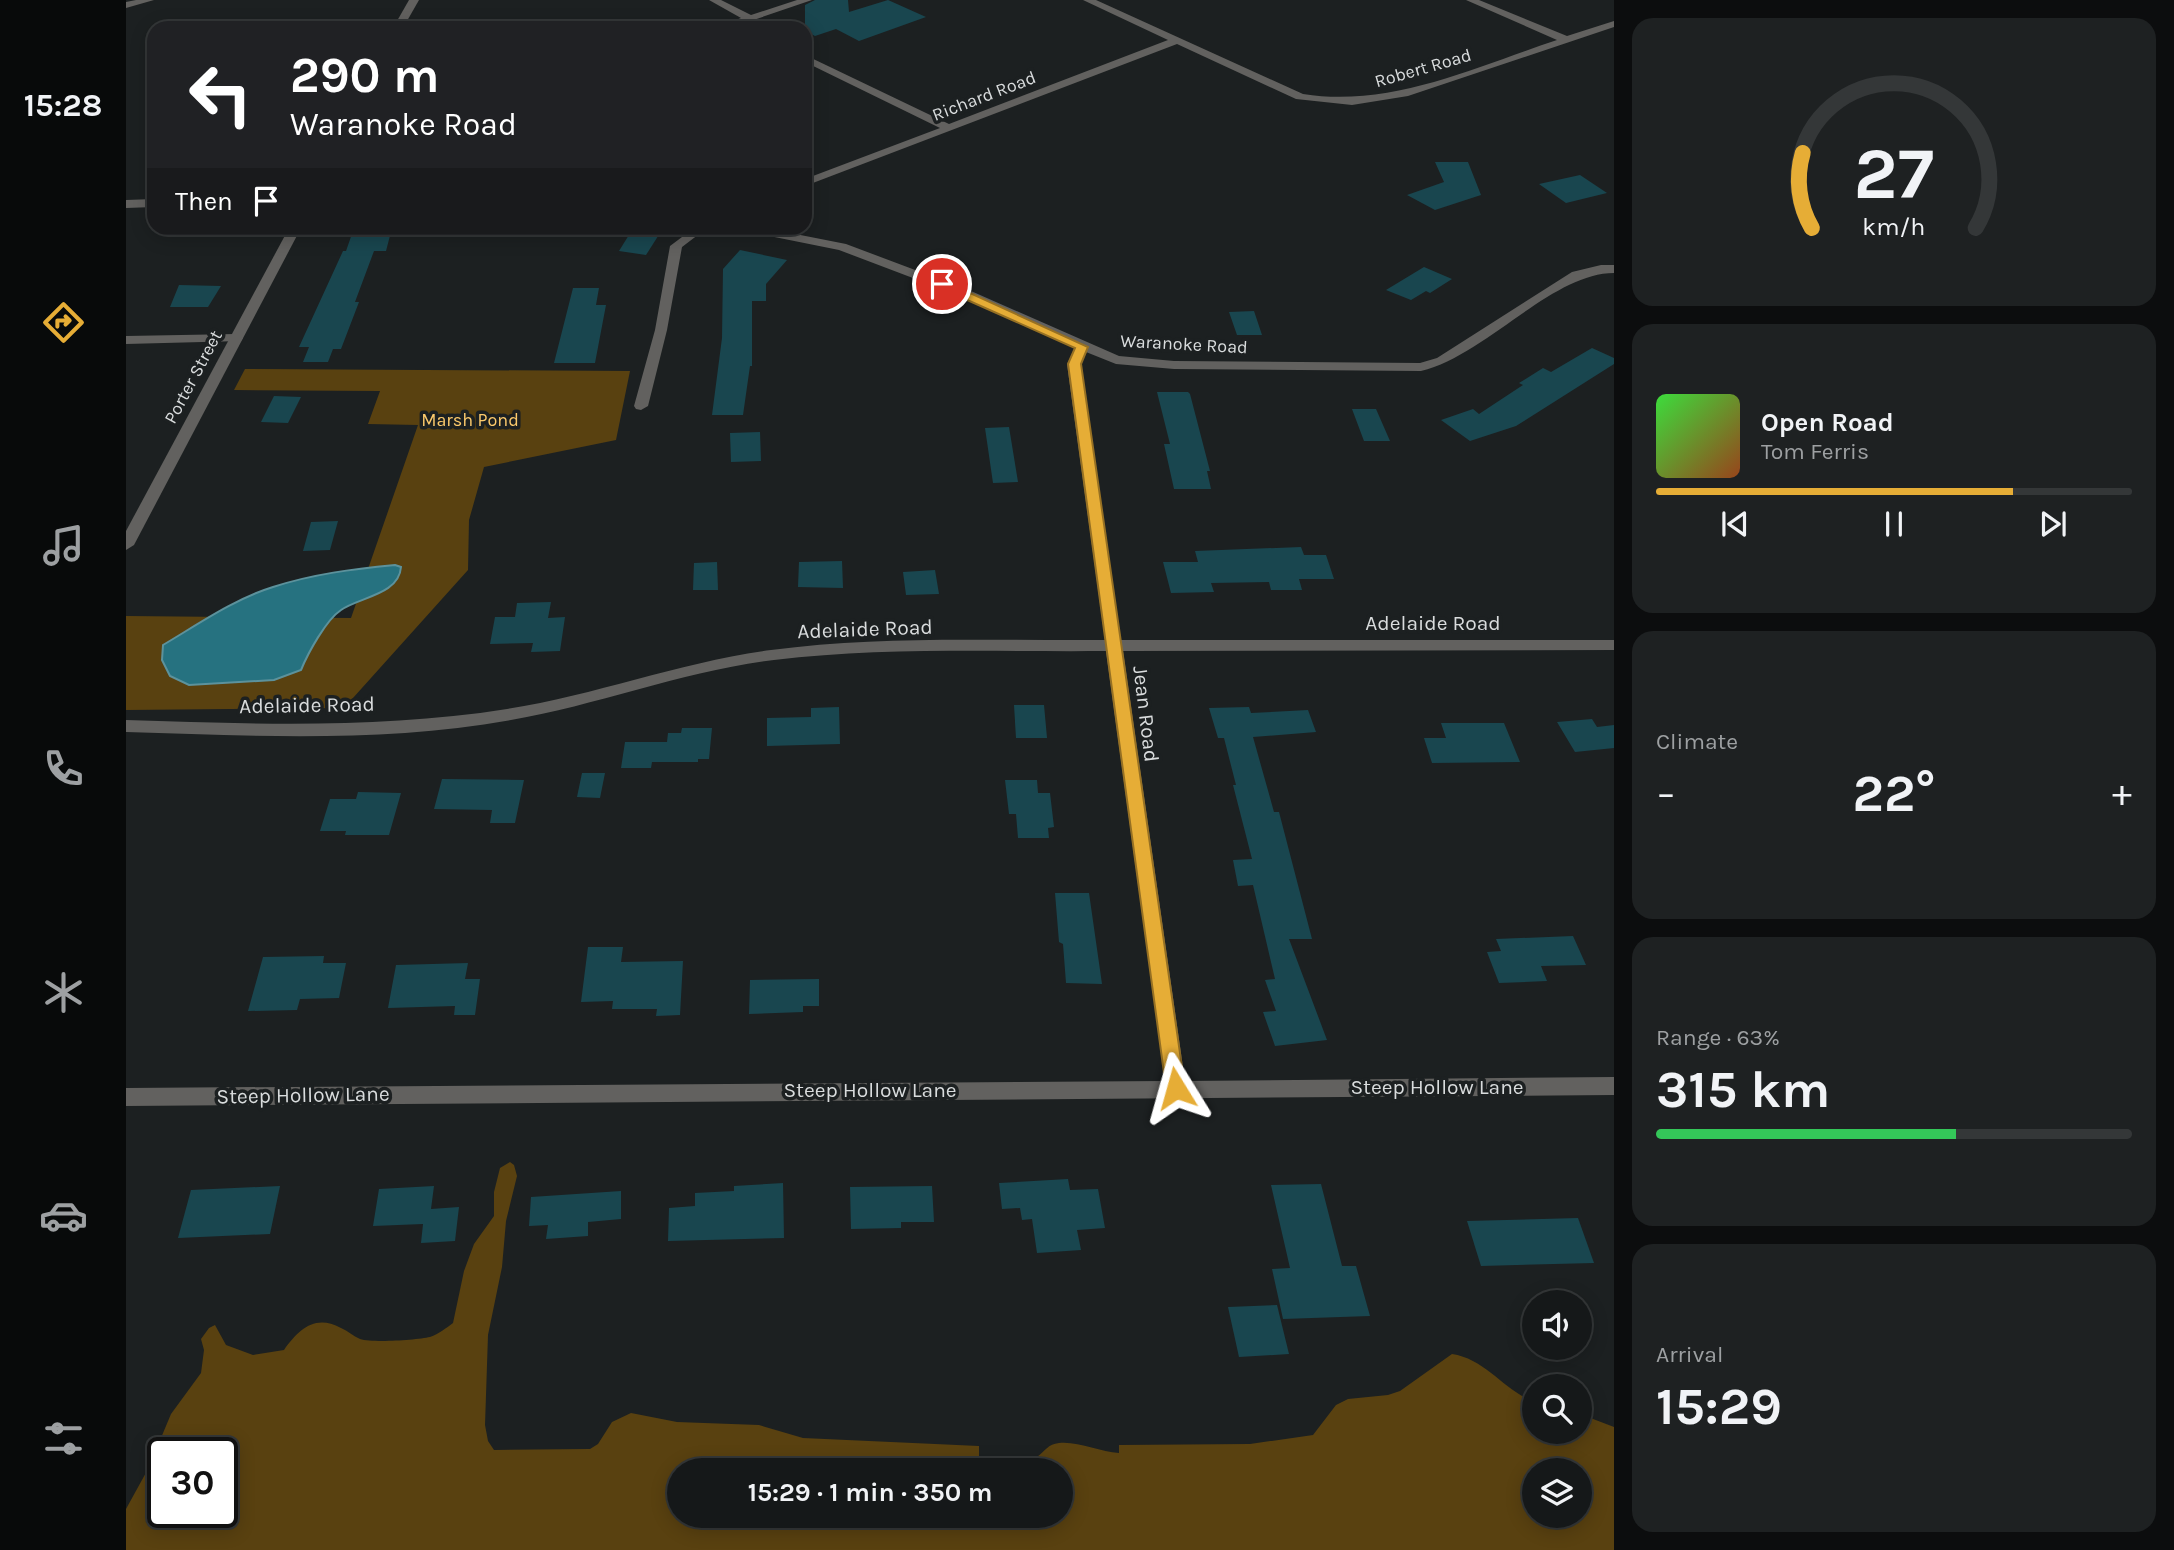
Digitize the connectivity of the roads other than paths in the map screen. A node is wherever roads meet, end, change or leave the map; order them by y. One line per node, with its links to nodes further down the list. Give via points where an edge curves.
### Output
1 (149, 0): 7 (street)
2 (414, 0): 8 (street)
3 (714, 0): 9 (street)
4 (807, 0): 10 (street)
5 (1088, 0): 13 (street, Robert Road)
6 (1471, 0): 12 (street)
7 (126, 5)
8 (402, 21)
9 (740, 21)
10 (748, 21)
11 (1614, 24): 12 (street, Robert Road)
12 (1567, 40): 13 (street, Robert Road, via 1404,94 1337,103 1300,97)
13 (1177, 41): 15 (street, Richard Road)
14 (812, 61): 15 (street)
15 (949, 128): 16 (street, Richard Road)
16 (812, 180)
17 (126, 204): 18 (street)
18 (147, 204)
19 (291, 235): 23 (street, Porter Street)
20 (691, 235): 26 (street, via 676,246)
21 (784, 235): 25 (street, Waranoke Road, via 842,247 967,293)
22 (1614, 269): 25 (street, Waranoke Road, via 1576,275 1442,360 1421,367 1174,365 1116,360)
23 (236, 338): 24 (street); 27 (street, Porter Street)
24 (126, 340)
25 (1082, 347): 28 (street, Jean Road, via 1074,364)
26 (641, 406)
27 (126, 545)
28 (1114, 645): 29 (street, Adelaide Road); 30 (street, Adelaide Road, via 773,655 685,671 586,700 519,713 397,727); 32 (street, Jean Road)
29 (1614, 645)
30 (126, 726)
31 (1614, 1086): 32 (street, Steep Hollow Lane)
32 (1176, 1088): 33 (street, Steep Hollow Lane)
33 (126, 1097)

